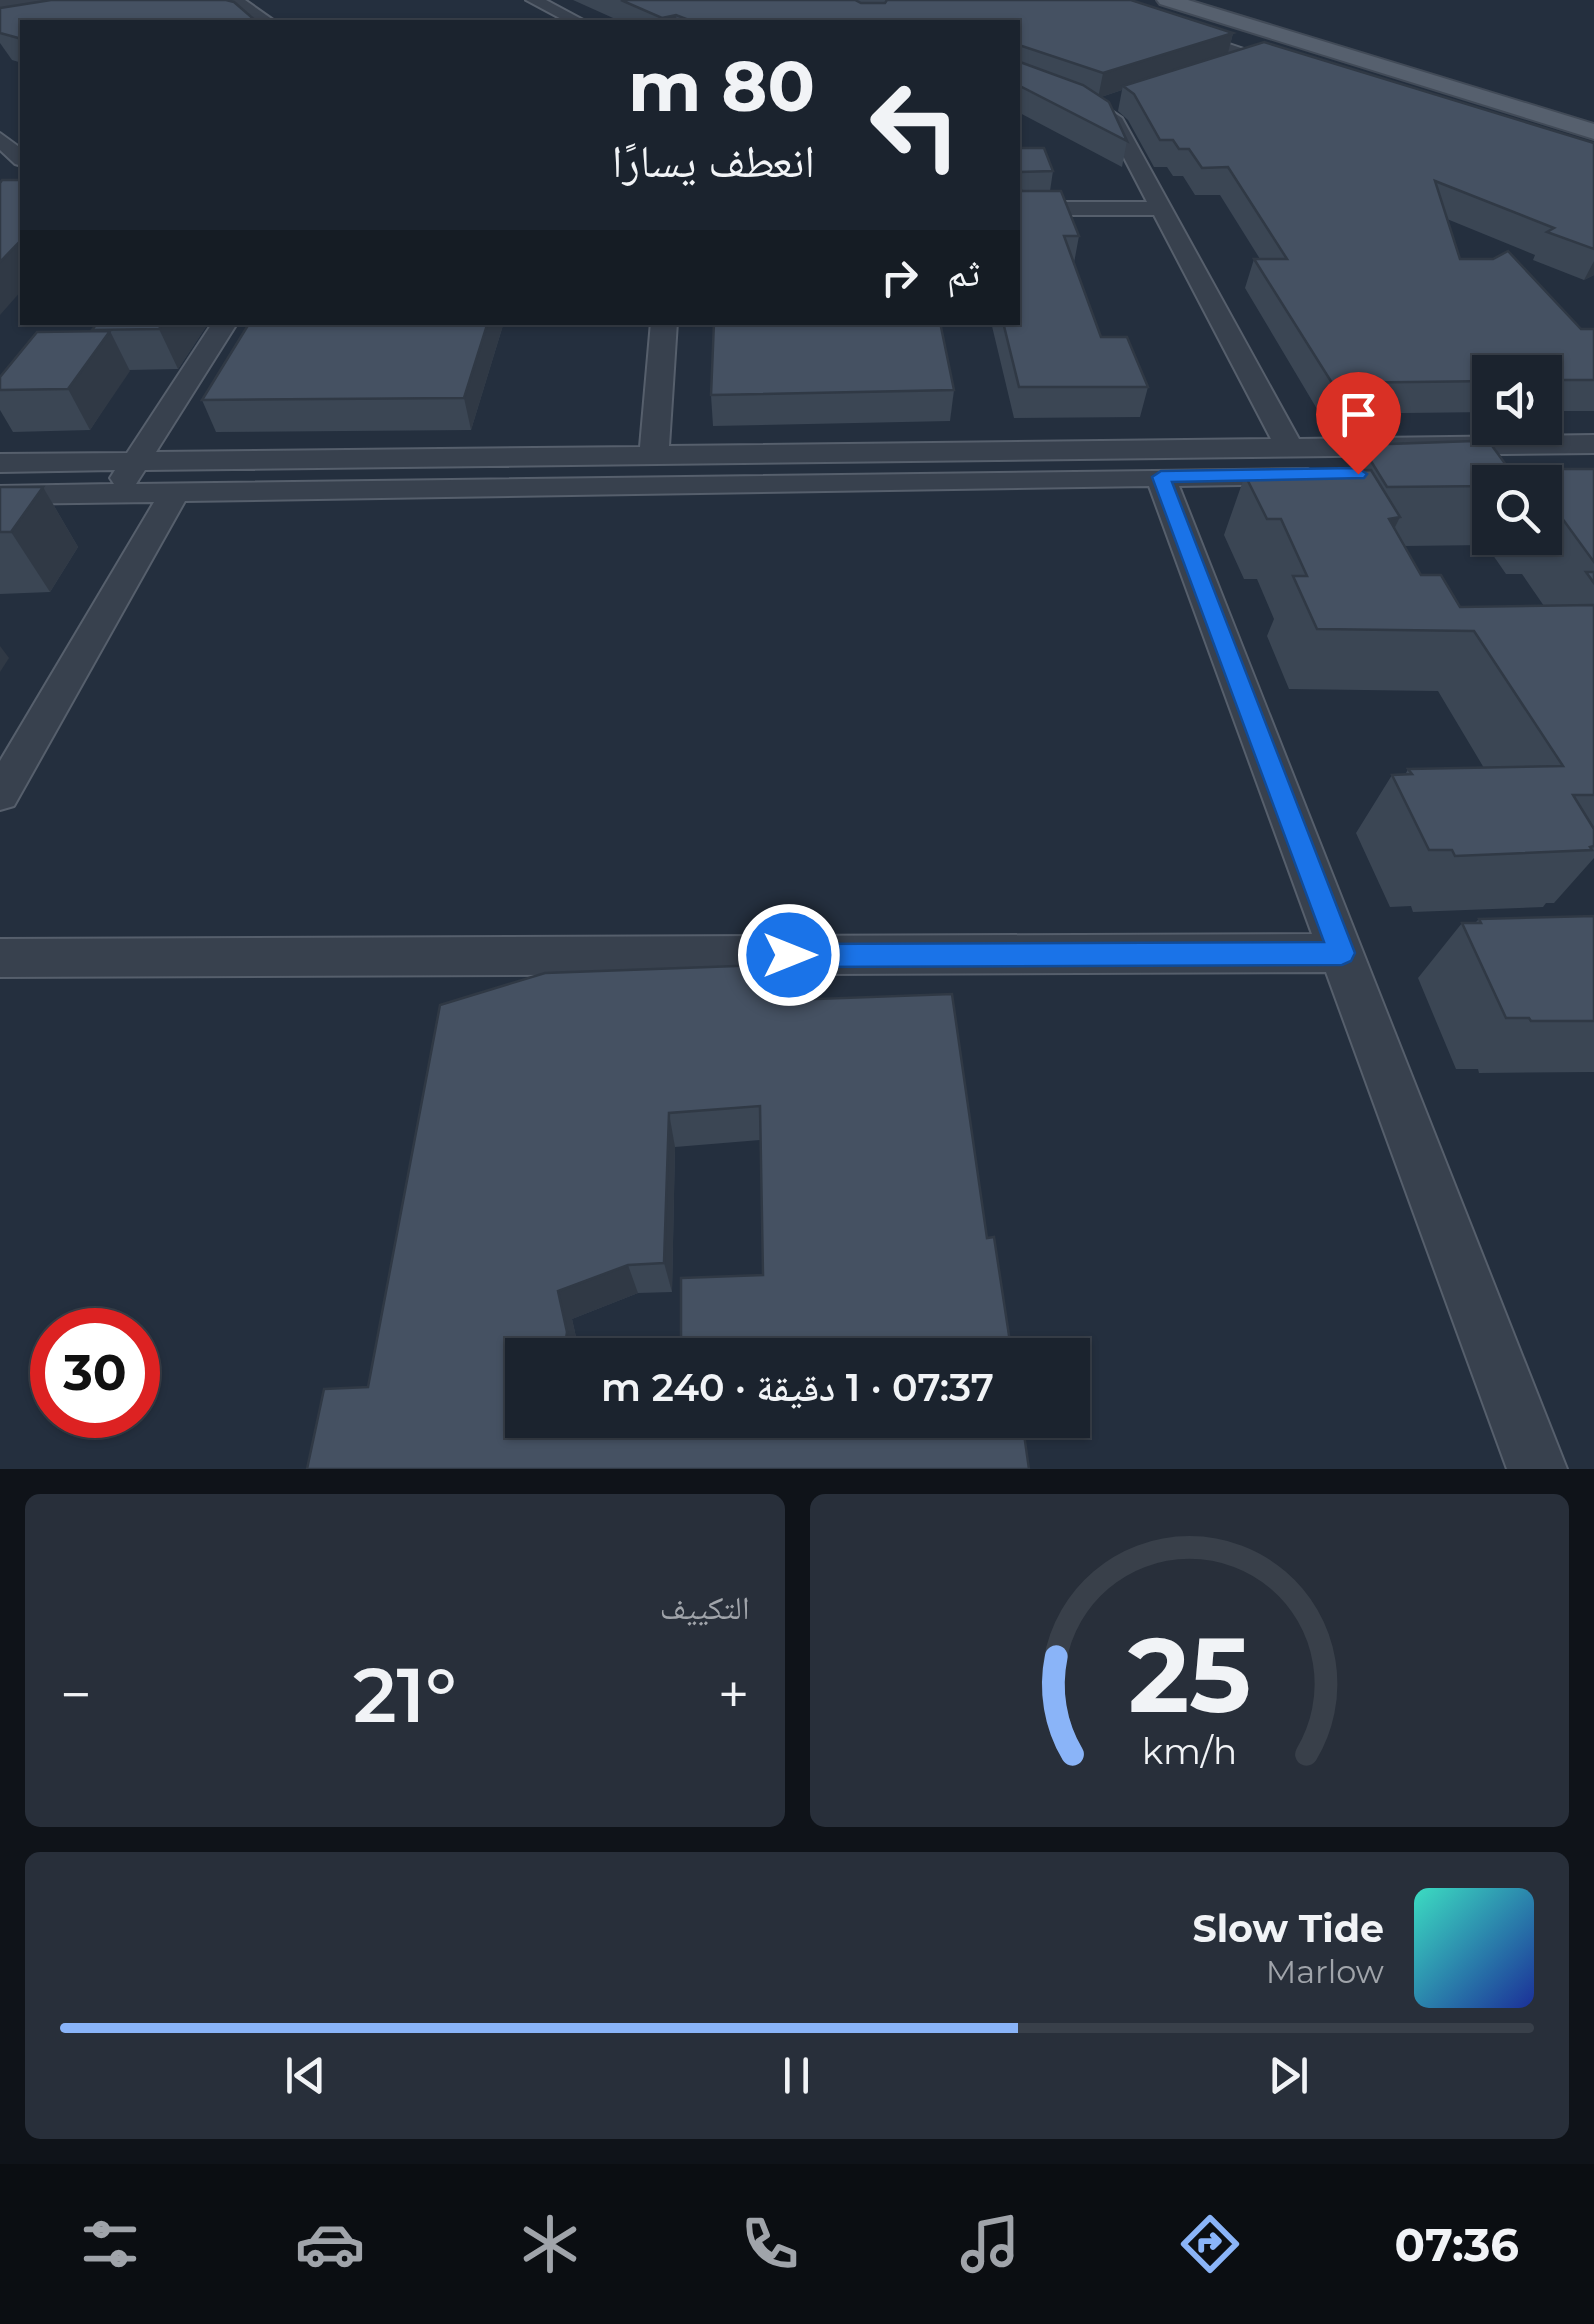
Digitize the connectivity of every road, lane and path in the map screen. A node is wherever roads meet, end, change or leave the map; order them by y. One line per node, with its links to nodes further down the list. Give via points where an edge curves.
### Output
1 (132, 0): 8 (street)
2 (234, 0): 9 (street)
3 (534, 0): 10 (street)
4 (1083, 0): 11 (street)
5 (1115, 0): 11 (street)
6 (1167, 0): 17 (main road)
7 (1199, 0): 16 (main road)
8 (0, 4)
9 (265, 20)
10 (574, 20)
11 (1265, 54): 12 (street); 13 (street); 15 (street)
12 (1220, 68)
13 (1311, 74)
14 (1023, 83): 20 (street, via 1106,105)
15 (1444, 106)
16 (1594, 119)
17 (1594, 132)
18 (0, 139): 19 (street)
19 (20, 158)
20 (1162, 208): 21 (street); 25 (street)
21 (1020, 209)
22 (224, 325): 27 (street)
23 (664, 325): 26 (street)
24 (1594, 444): 25 (street)
25 (1289, 446): 29 (street)
26 (654, 455): 27 (street); 29 (street)
27 (135, 462): 28 (street); 33 (street)
28 (0, 464)
29 (932, 466): 31 (street); 32 (street)
30 (1594, 470): 31 (street)
31 (1161, 477): 36 (street)
32 (175, 492): 33 (street); 35 (street)
33 (115, 493): 34 (street)
34 (0, 494)
35 (0, 794)
36 (1342, 953): 37 (street); 38 (street)
37 (0, 958)
38 (1536, 1469)

